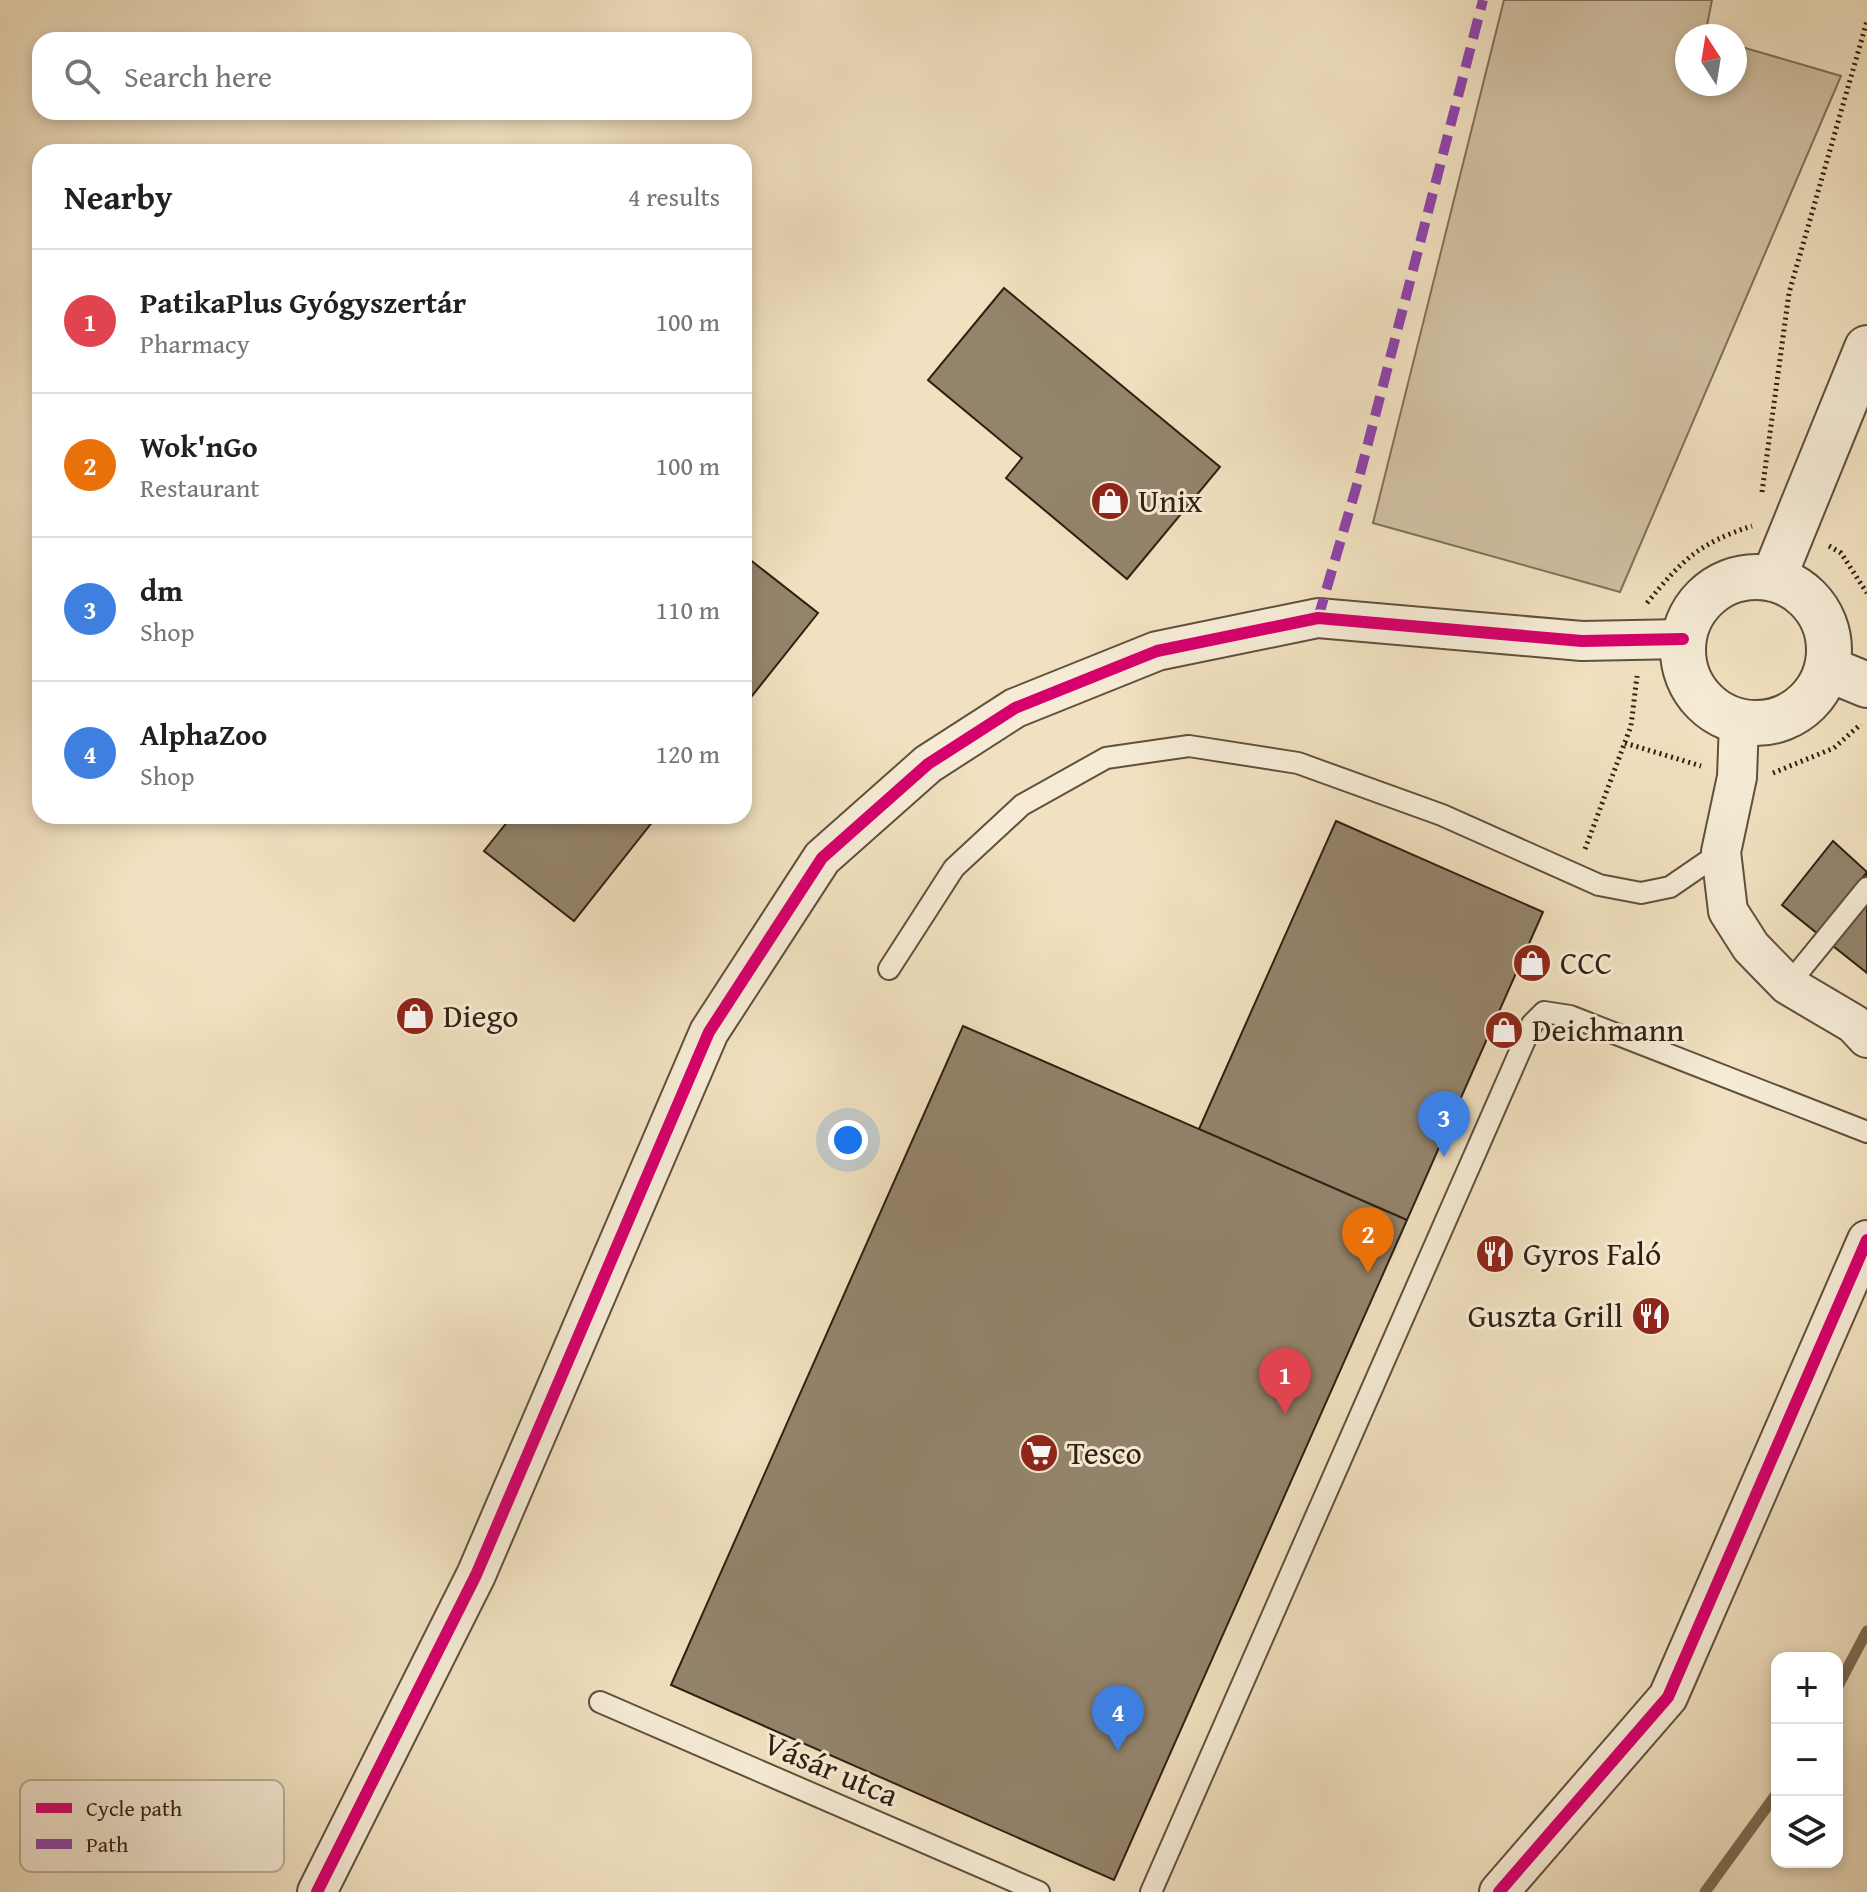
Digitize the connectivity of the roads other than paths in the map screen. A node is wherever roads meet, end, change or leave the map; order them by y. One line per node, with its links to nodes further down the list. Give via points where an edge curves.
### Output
1 (1867, 348): 2 (street, via 1777,526)
2 (1773, 579): 3 (street, via 1742,578 1711,592 1695,609); 4 (street, via 1814,604)
3 (1683, 639): 5 (street, via 1682,655 1697,695 1720,715); 14 (street, via 1639,642 1318,618 1157,651 1015,708 928,764 822,858 709,1032 476,1575)
4 (1847, 677): 5 (street, via 1791,715 1766,724)
5 (1739, 722): 6 (street, via 1737,777)
6 (1721, 852): 8 (lane, via 1670,887 1641,893 1599,885 1442,815 1298,763 1189,746 1106,758 1022,805 954,868); 9 (street, via 1728,911 1751,947)
7 (1867, 888): 9 (lane)
8 (889, 969)
9 (1788, 985): 10 (street, via 1854,1024)
10 (1867, 1038)
11 (1867, 1132): 16 (lane, via 1570,1016 1544,1012 1532,1024)
12 (1867, 1240): 17 (street, via 1668,1697)
13 (600, 1702): 15 (lane, Vásár utca)
14 (317, 1892)
15 (1039, 1892)
16 (1151, 1892)
17 (1499, 1892)

